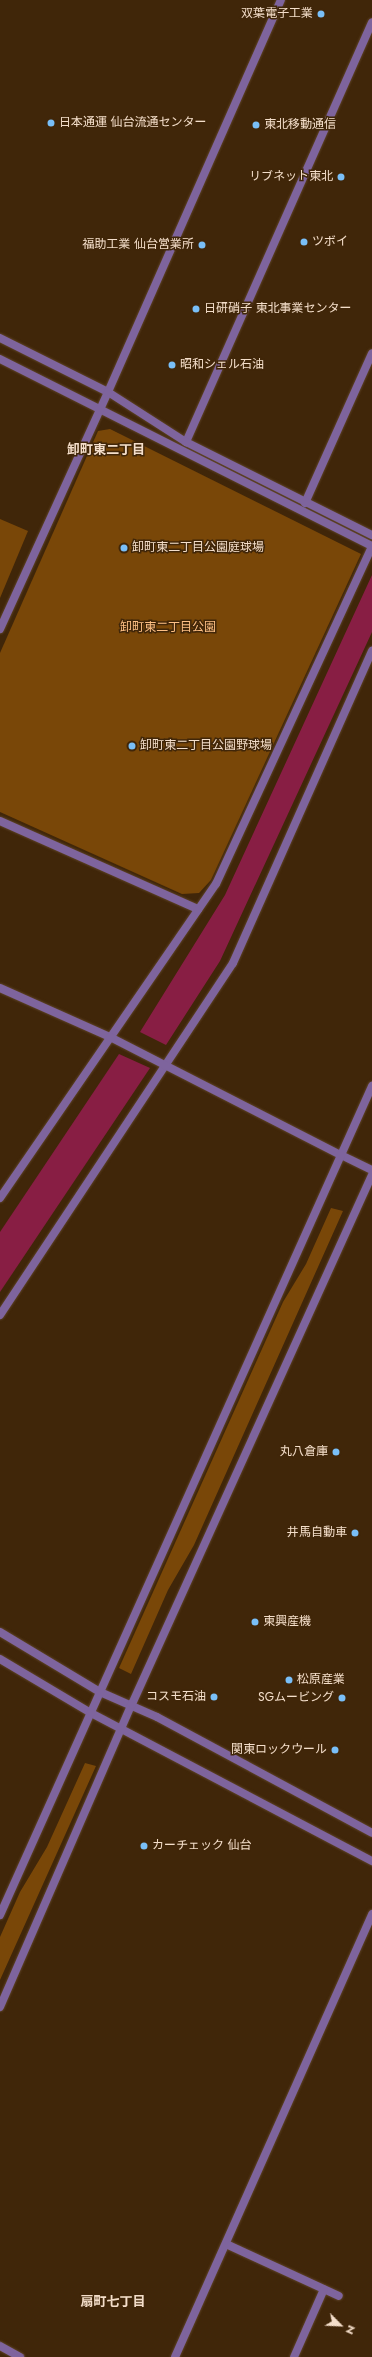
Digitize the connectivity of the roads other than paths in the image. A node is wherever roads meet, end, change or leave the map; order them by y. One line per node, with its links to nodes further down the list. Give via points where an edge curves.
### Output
1 (281, 0): 6 (street)
2 (372, 22): 8 (street)
3 (0, 338): 6 (street)
4 (372, 353): 9 (street)
5 (0, 359): 7 (street)
6 (108, 392): 7 (street); 8 (street)
7 (100, 408): 11 (street); 12 (street)
8 (186, 442): 9 (street)
9 (305, 503): 10 (street)
10 (372, 535)
11 (372, 546): 15 (street, via 216,884)
12 (0, 629)
13 (372, 651): 18 (street, via 233,963)
14 (0, 821): 15 (street)
15 (198, 909): 17 (street)
16 (0, 988): 17 (street)
17 (110, 1037): 18 (street); 23 (street)
18 (166, 1065): 20 (street); 24 (street)
19 (372, 1086): 20 (street)
20 (341, 1155): 21 (street); 27 (street)
21 (372, 1170)
22 (372, 1174): 28 (street)
23 (0, 1198)
24 (0, 1315)
25 (0, 1632): 27 (street)
26 (0, 1659): 29 (street)
27 (100, 1692): 28 (street); 29 (street)
28 (132, 1704): 30 (street); 31 (street)
29 (91, 1713): 30 (street); 34 (street)
30 (122, 1728): 32 (street); 35 (street)
31 (372, 1833)
32 (372, 1861)
33 (372, 1914): 36 (street)
34 (0, 1916)
35 (0, 2006)
36 (226, 2244): 37 (street); 41 (street)
37 (324, 2289): 38 (street); 42 (street)
38 (338, 2296)
39 (0, 2346): 40 (street)
40 (20, 2357)
41 (176, 2357)
42 (294, 2357)

